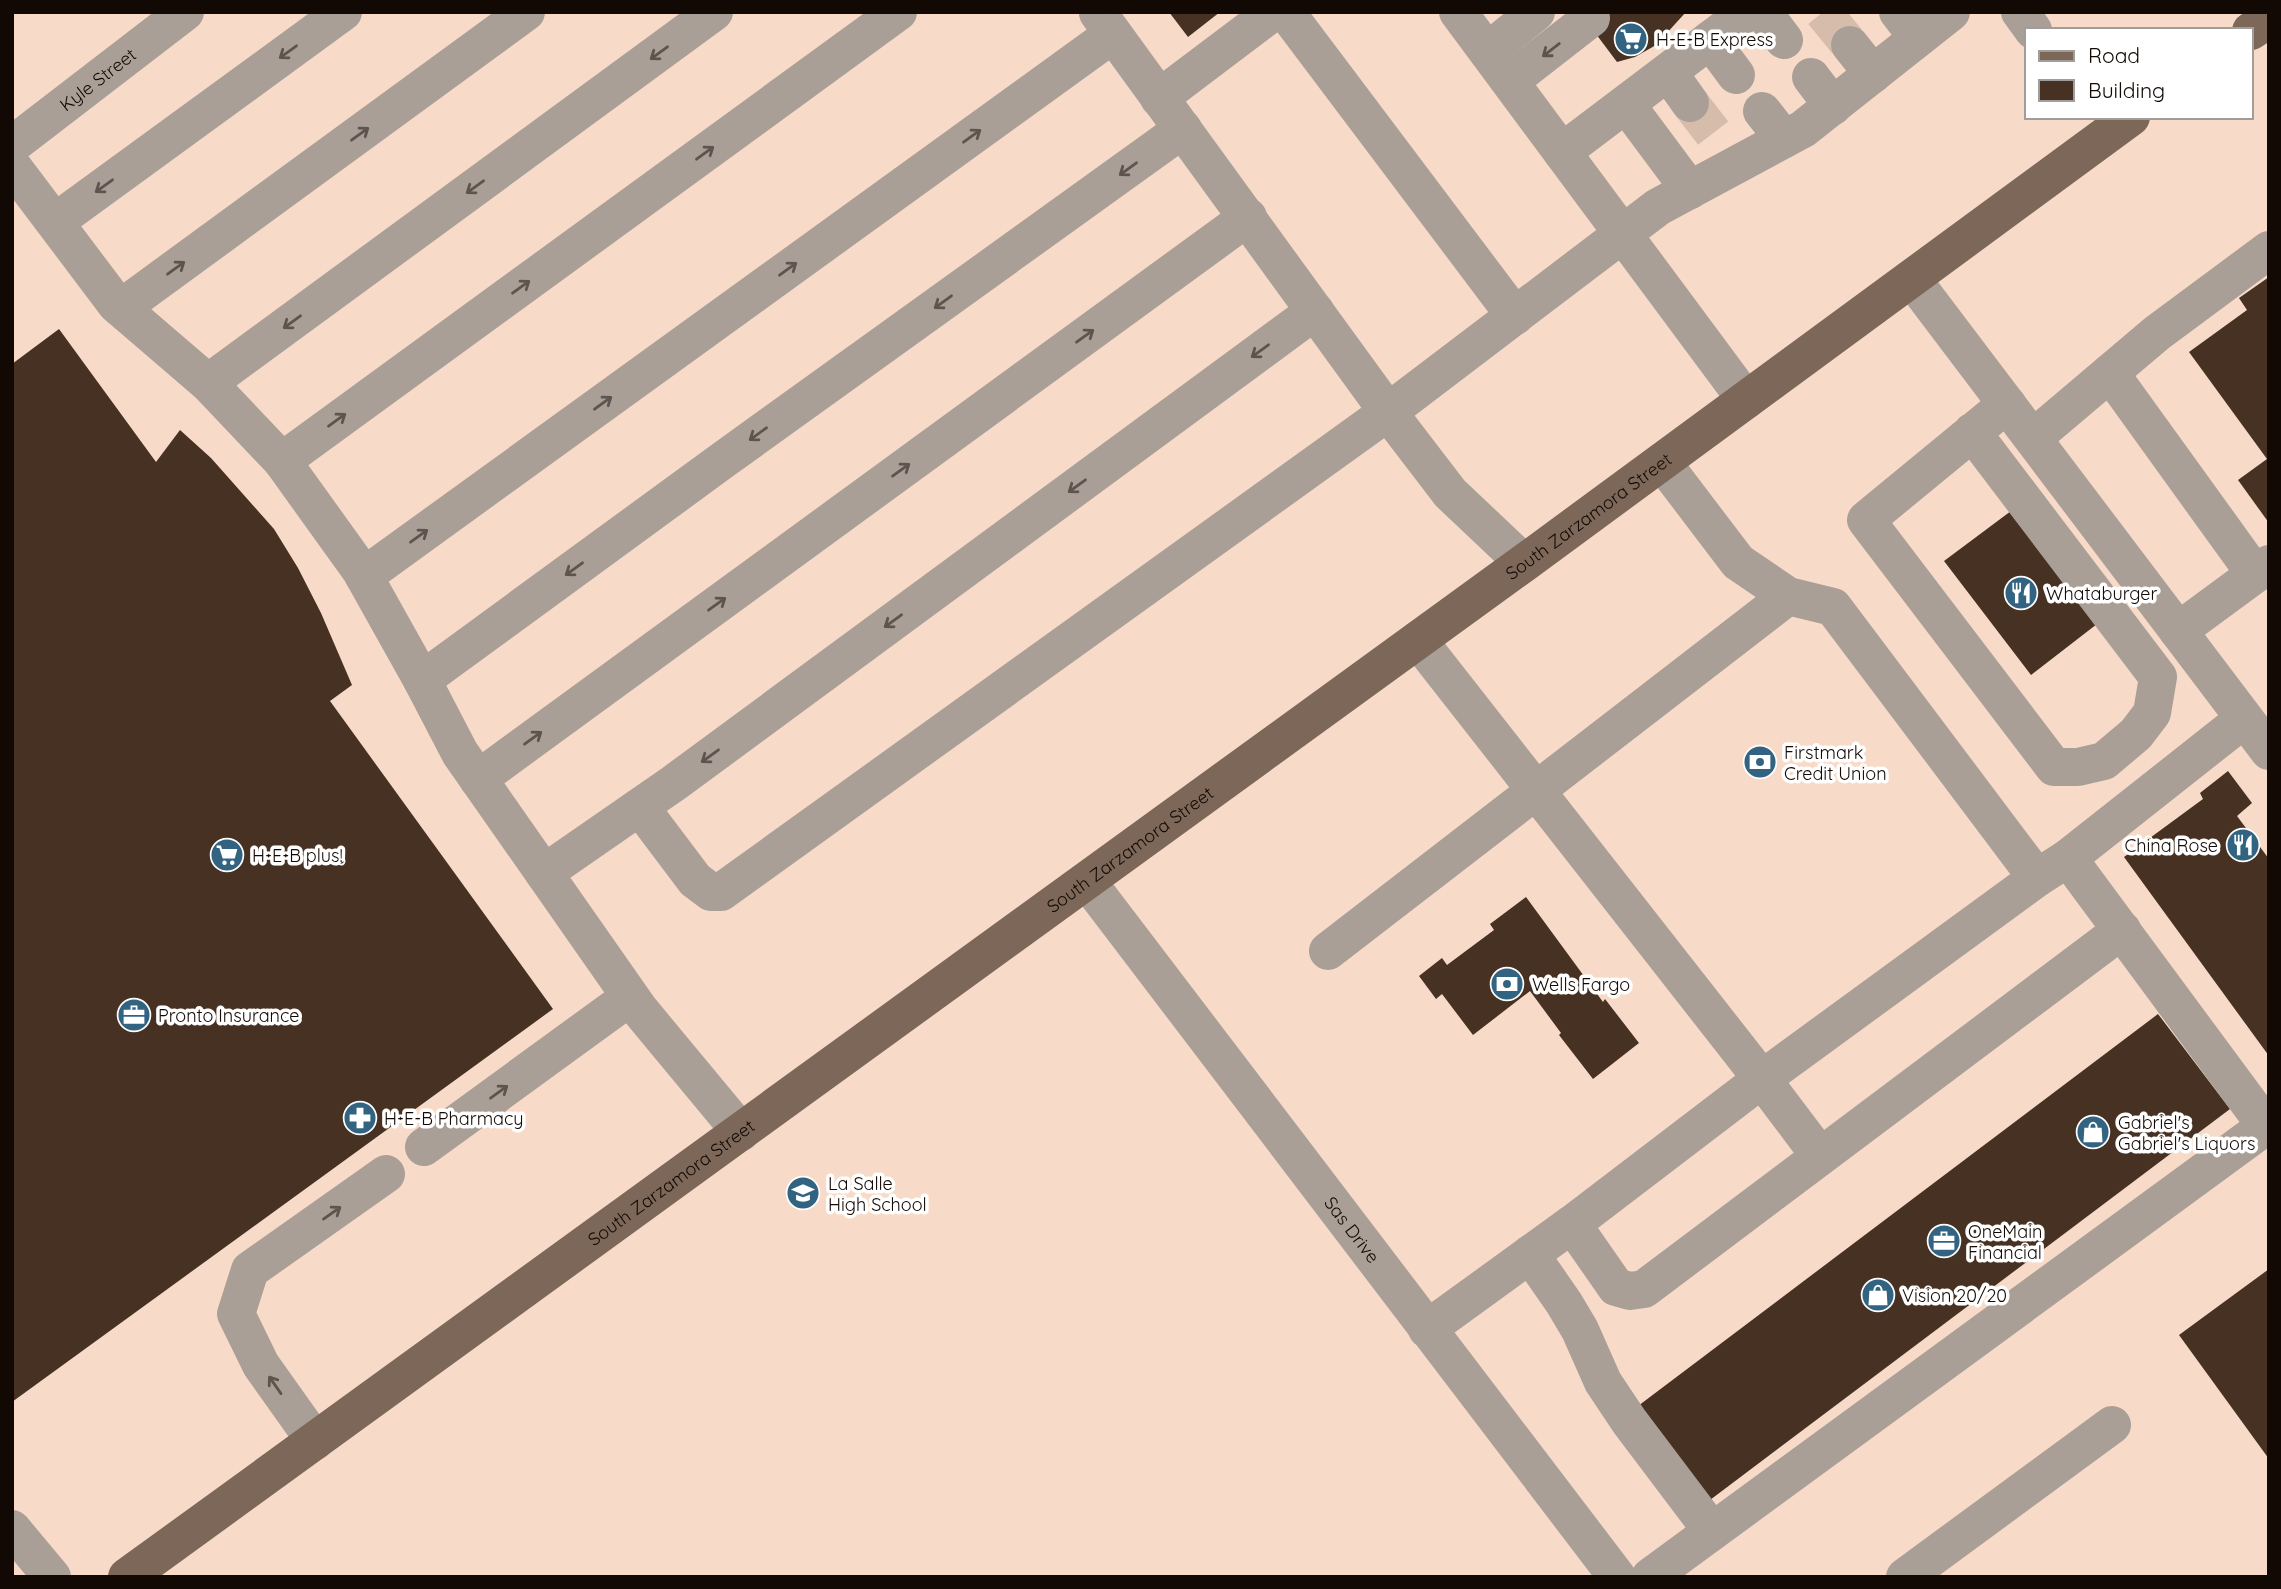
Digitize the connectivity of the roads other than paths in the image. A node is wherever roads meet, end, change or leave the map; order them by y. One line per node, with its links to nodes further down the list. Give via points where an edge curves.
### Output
1 (185, 12): 28 (street, Kyle Street)
2 (343, 12): 33 (street, one-way to 33)
3 (526, 12): 37 (street, one-way to 3)
4 (714, 12): 41 (street, one-way to 41)
5 (898, 12): 47 (street, one-way to 5)
6 (1273, 12): 23 (street)
7 (1286, 12): 39 (street)
8 (1458, 12): 20 (street)
9 (1536, 12): 20 (street)
10 (1747, 12): 19 (street)
11 (1951, 12): 16 (street)
12 (2020, 12): 17 (street)
13 (1591, 18): 20 (street, one-way to 20)
14 (2269, 19): 18 (main road)
15 (1105, 23): 23 (street); 51 (street, one-way to 15)
16 (1908, 25): 31 (street, via 1822,91 1804,129 1773,125 1729,153)
17 (2032, 28)
18 (2253, 30)
19 (1710, 40): 21 (street); 22 (street)
20 (1499, 66): 29 (street)
21 (1668, 72): 24 (street); 25 (street)
22 (1736, 75)
23 (1159, 98): 27 (street)
24 (1690, 103)
25 (1626, 104): 29 (street); 31 (street)
26 (2112, 123): 36 (main road, South Zarzamora Street)
27 (1183, 129): 32 (street); 55 (street, one-way to 55)
28 (12, 145)
29 (1562, 152): 34 (street)
30 (12, 166): 33 (street)
31 (1689, 190): 34 (street)
32 (1248, 218): 38 (street); 58 (street, one-way to 32)
33 (55, 222): 37 (street)
34 (1623, 233): 39 (street); 42 (street)
35 (2269, 250): 40 (street)
36 (1912, 279): 42 (main road, South Zarzamora Street); 43 (street)
37 (121, 308): 41 (street)
38 (1315, 311): 44 (street); 60 (street, one-way to 60)
39 (1515, 316): 44 (street)
40 (2110, 373): 46 (street); 50 (street)
41 (208, 383): 47 (street)
42 (1746, 400): 48 (main road, South Zarzamora Street)
43 (2007, 404): 45 (street); 46 (street)
44 (1388, 412): 49 (street, via 1450,493); 60 (street, via 721,892 711,892 695,880)
45 (1972, 432): 45 (street, via 1866,520 2054,767 2104,761 2136,734 2152,713 2158,677)
46 (2033, 438): 53 (street)
47 (282, 461): 51 (street)
48 (1662, 462): 49 (main road, South Zarzamora Street); 52 (street, via 1738,562)
49 (1524, 563): 54 (main road, South Zarzamora Street)
50 (2262, 569): 53 (street)
51 (364, 576): 55 (street)
52 (1788, 596): 59 (street); 61 (street, via 1833,607)
53 (2178, 631): 56 (street)
54 (1418, 640): 59 (street); 63 (main road, South Zarzamora Street)
55 (422, 680): 58 (street)
56 (2244, 719): 57 (street); 61 (street)
57 (2269, 751)
58 (478, 779): 62 (street)
59 (1536, 791): 65 (street); 67 (street)
60 (640, 807): 62 (street)
61 (2052, 868): 64 (street); 67 (street)
62 (544, 873): 66 (street)
63 (1087, 881): 68 (main road, South Zarzamora Street); 74 (street, Sas Drive)
64 (2122, 930): 70 (street); 78 (street, via 2266,1126)
65 (1328, 951)
66 (631, 997): 68 (street); 69 (street, one-way to 66)
67 (1762, 1079): 70 (street); 72 (street)
68 (741, 1132): 76 (main road, South Zarzamora Street)
69 (424, 1147)
70 (1820, 1156): 72 (street, via 1644,1289 1616,1287)
71 (386, 1174): 76 (street, one-way to 71, via 261,1365 236,1314 250,1270)
72 (1572, 1224): 73 (street)
73 (1530, 1254): 74 (street); 78 (street, via 1580,1331 1603,1382)
74 (1427, 1329): 81 (street, Sas Drive)
75 (2112, 1425): 83 (street)
76 (314, 1441): 80 (main road, South Zarzamora Street)
77 (12, 1530): 79 (street)
78 (1712, 1531): 82 (street)
79 (52, 1577)
80 (127, 1577)
81 (1617, 1577)
82 (1650, 1577)
83 (1905, 1577)

